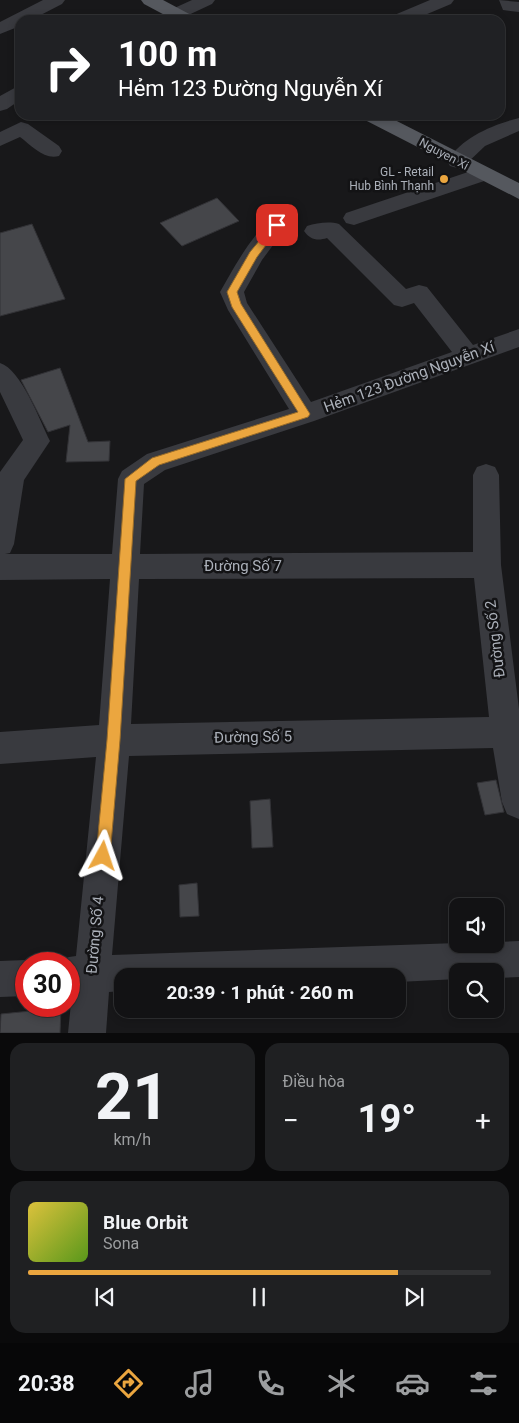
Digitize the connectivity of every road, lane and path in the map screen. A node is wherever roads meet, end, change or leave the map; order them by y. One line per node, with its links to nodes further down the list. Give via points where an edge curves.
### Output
1 (56, 0): 7 (street)
2 (150, 0): 8 (main road)
3 (206, 0): 9 (street)
4 (445, 0): 10 (street)
5 (508, 0): 6 (street, via 509,6)
6 (519, 7)
7 (27, 15)
8 (177, 15)
9 (184, 15)
10 (410, 15)
11 (15, 21): 12 (street)
12 (0, 29)
13 (15, 94): 14 (street)
14 (0, 105)
15 (383, 120): 19 (main road, Nguyen Xi)
16 (519, 124): 19 (street, via 473,143)
17 (0, 140): 18 (street, via 21,128)
18 (52, 151)
19 (457, 161): 20 (main road, Nguyen Xi)
20 (484, 174): 21 (main road, Nguyen Xi); 22 (street)
21 (519, 192)
22 (354, 218)
23 (277, 225): 28 (street, via 232,292 236,304)
24 (315, 230): 26 (street, via 319,233 331,229 402,299 419,293)
25 (519, 338): 26 (street, Hẻm 123 Đường Nguyễn Xí)
26 (468, 355): 28 (street, Hẻm 123 Đường Nguyễn Xí)
27 (0, 372): 31 (street, via 37,441 11,477)
28 (305, 414): 30 (street, Hẻm 123 Đường Nguyễn Xí, via 156,462)
29 (486, 475): 32 (street, Đường Số 2)
30 (131, 479): 33 (street, Đường Số 4)
31 (0, 544)
32 (487, 565): 33 (street, Đường Số 7); 35 (street, Đường Số 2)
33 (124, 566): 34 (street, Đường Số 7); 36 (street, Đường Số 4)
34 (0, 567)
35 (506, 732): 36 (street, Đường Số 5); 38 (street, Đường Số 2)
36 (114, 740): 37 (street, Đường Số 5); 40 (street, Đường Số 4)
37 (0, 748)
38 (519, 802)
39 (519, 959): 40 (street)
40 (80, 974): 43 (street, Đường Số 4)
41 (15, 978): 42 (street)
42 (0, 979)
43 (87, 1033)

